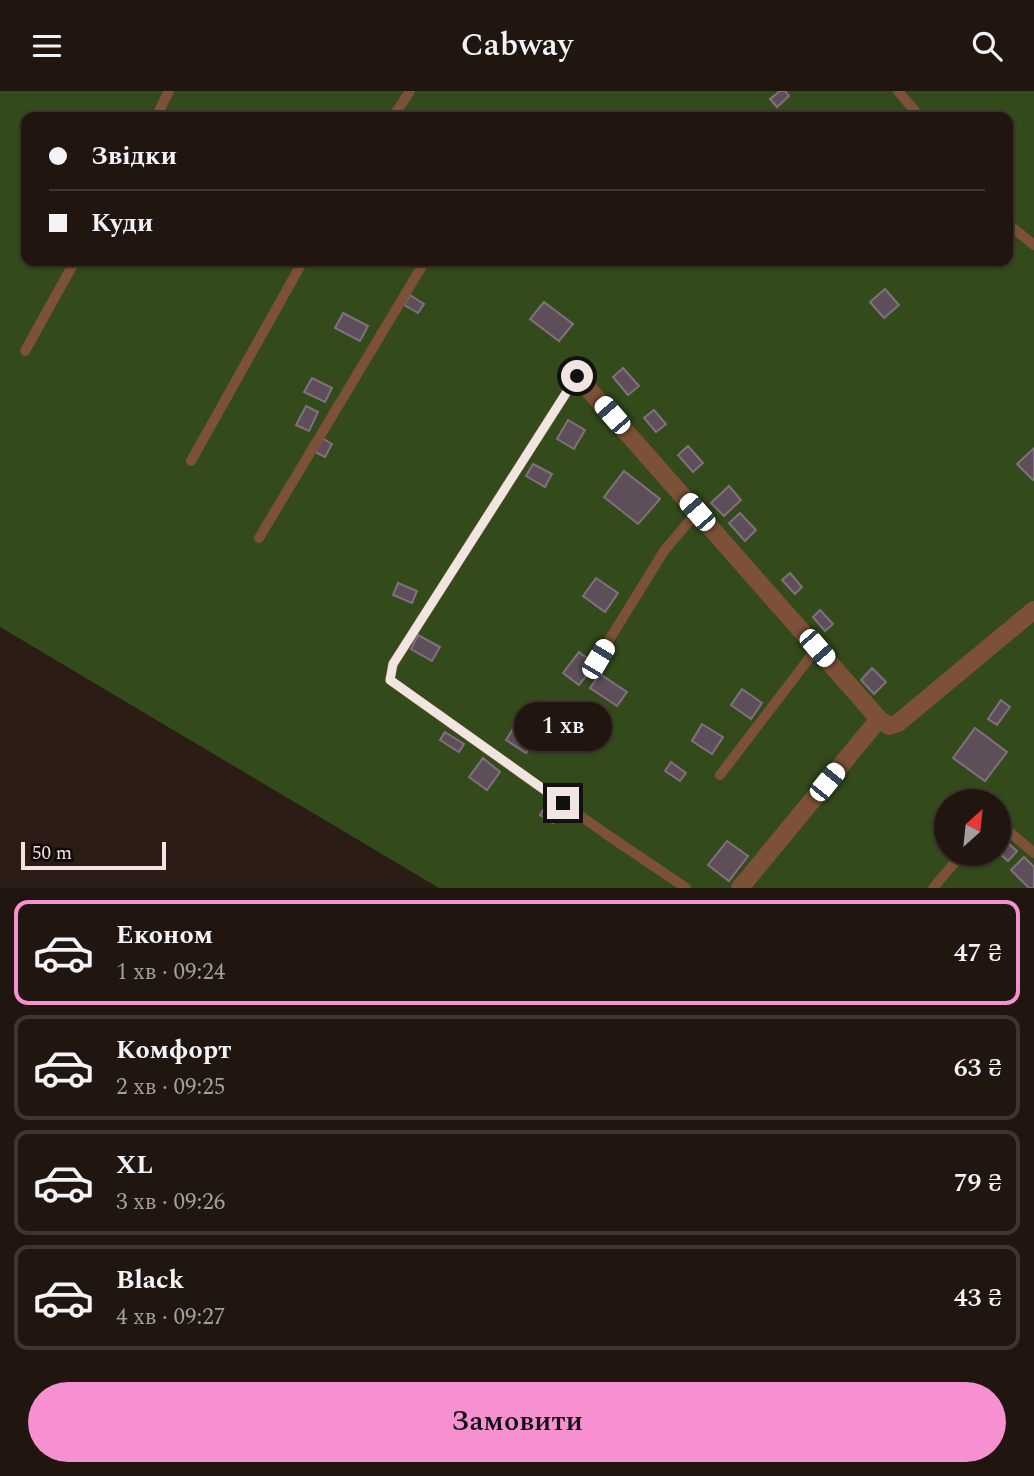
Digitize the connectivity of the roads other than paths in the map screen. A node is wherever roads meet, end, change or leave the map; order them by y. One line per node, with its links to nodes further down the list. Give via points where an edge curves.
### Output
1 (169, 91): 4 (lane)
2 (410, 91): 5 (lane)
3 (898, 91): 6 (lane)
4 (158, 112)
5 (396, 112)
6 (916, 112)
7 (1013, 228): 8 (lane)
8 (1034, 245)
9 (72, 266): 12 (lane)
10 (300, 266): 14 (lane)
11 (422, 266): 16 (lane)
12 (25, 351)
13 (577, 376): 15 (street); 25 (lane, via 393,664 390,680)
14 (191, 461)
15 (697, 512): 18 (street); 19 (lane, via 664,551)
16 (260, 538)
17 (1034, 610): 20 (street, via 898,723 889,726)
18 (817, 648): 20 (street); 21 (lane)
19 (598, 659)
20 (879, 719): 26 (street)
21 (720, 775)
22 (1012, 834): 23 (lane)
23 (1034, 853)
24 (952, 866): 27 (lane)
25 (686, 888)
26 (740, 888)
27 (933, 888)

